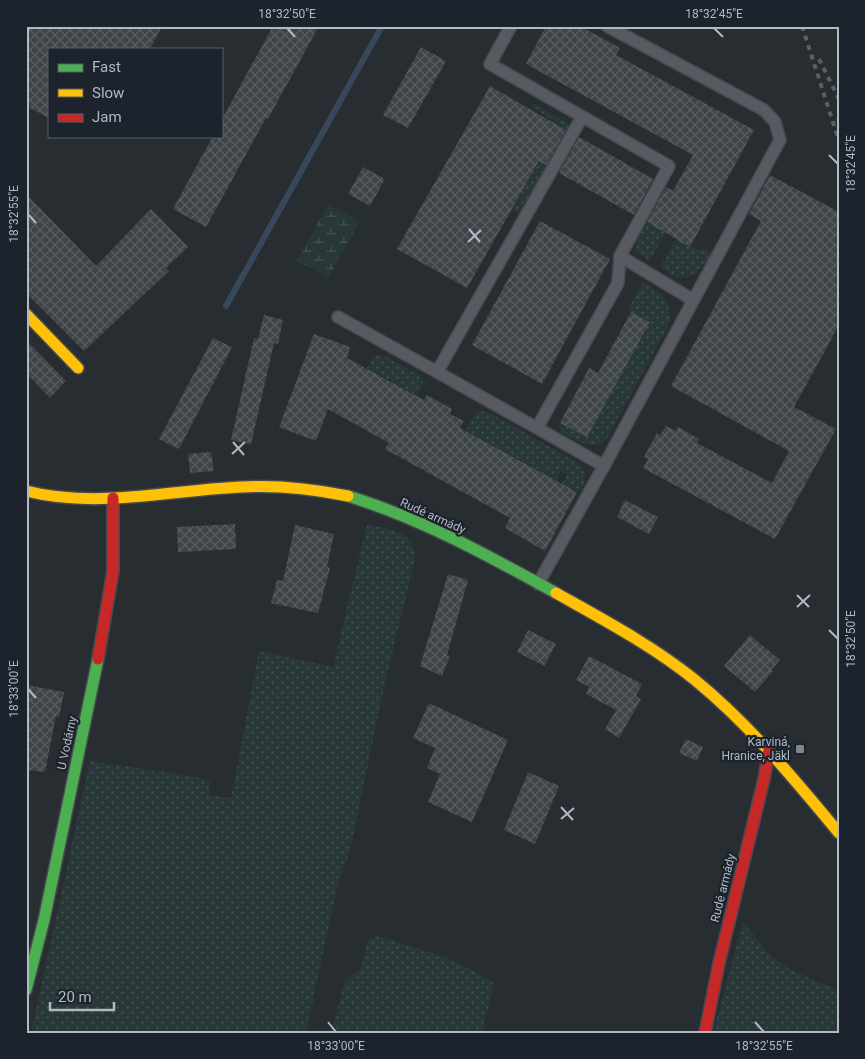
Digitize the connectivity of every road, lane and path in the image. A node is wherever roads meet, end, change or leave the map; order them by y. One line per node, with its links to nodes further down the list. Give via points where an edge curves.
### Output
1 (511, 26): 3 (lane, via 490,64)
2 (607, 26): 5 (lane, via 764,110 776,122 780,140)
3 (582, 117): 4 (lane, via 669,166); 9 (lane)
4 (620, 256): 5 (lane); 10 (lane, via 618,282)
5 (693, 300): 11 (lane)
6 (26, 314): 8 (main road)
7 (338, 317): 9 (lane)
8 (78, 368)
9 (437, 372): 10 (lane)
10 (537, 428): 11 (lane)
11 (604, 466): 14 (lane)
12 (26, 492): 13 (main road, Rudé armády, via 60,498)
13 (113, 498): 14 (main road, Rudé armády, via 278,486 339,495 419,523); 17 (main road, U Vodárny, via 113,571 93,686 44,920)
14 (538, 584): 15 (main road, Rudé armády, via 672,663 726,706)
15 (769, 750): 16 (main road, Rudé armády); 18 (main road, Rudé armády)
16 (839, 833)
17 (26, 990)
18 (705, 1033)

